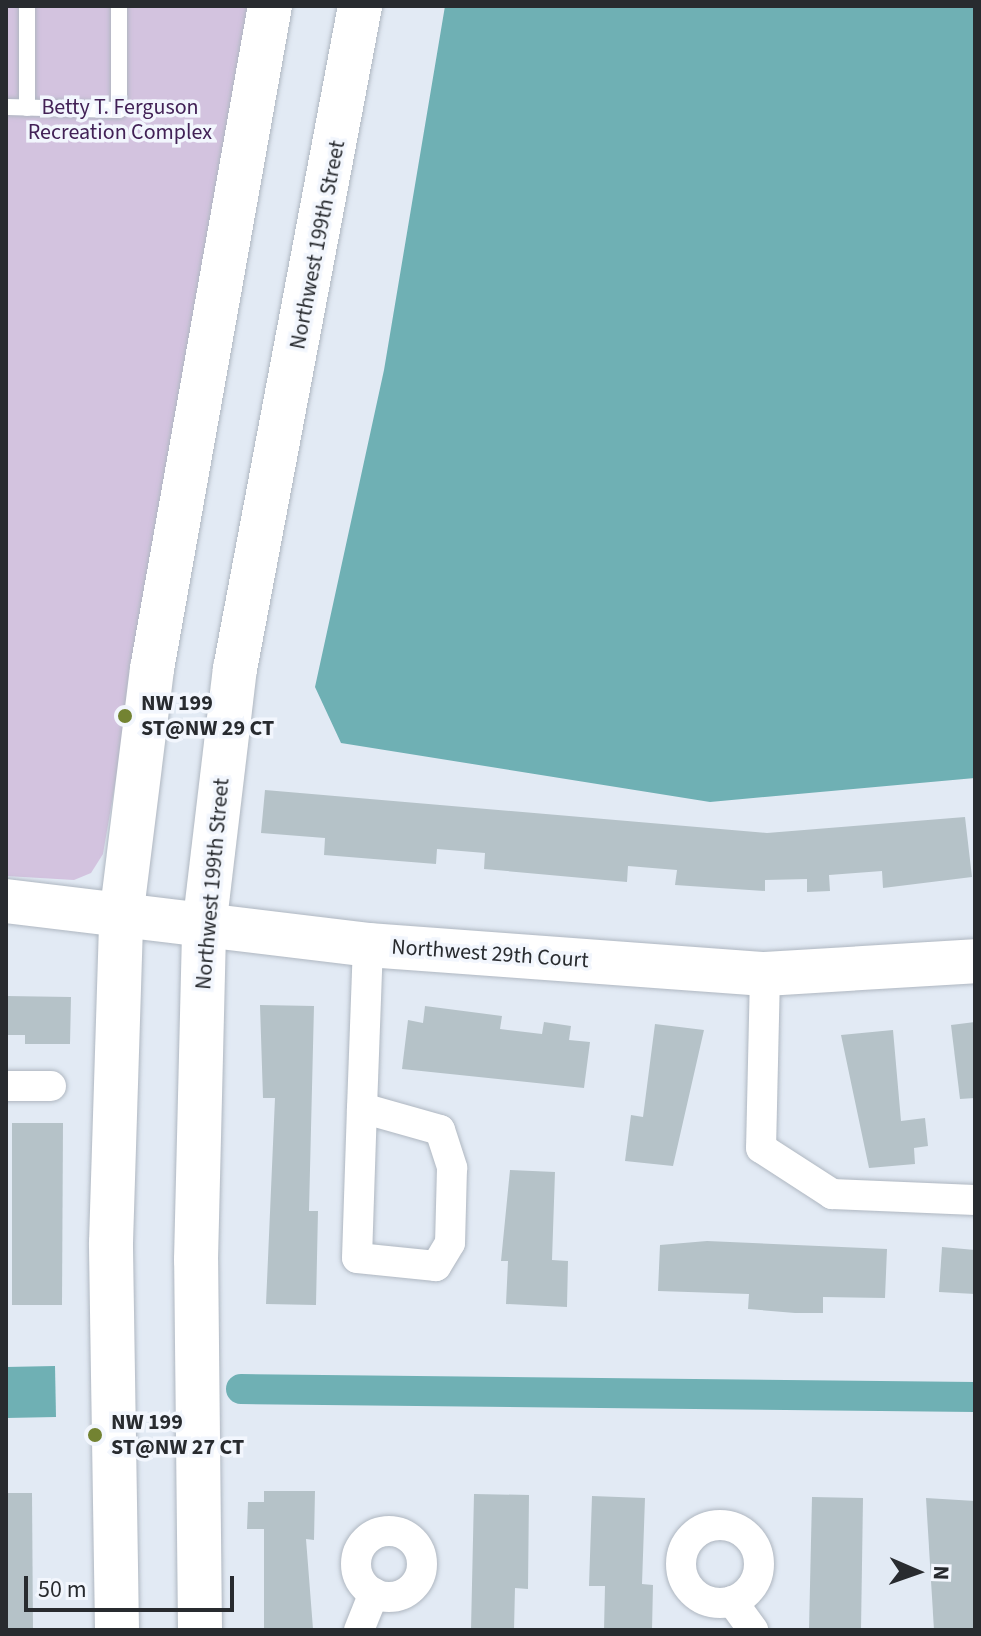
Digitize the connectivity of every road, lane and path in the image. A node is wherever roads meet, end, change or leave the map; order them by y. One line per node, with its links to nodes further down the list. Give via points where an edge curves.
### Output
1 (27, 6): 6 (lane)
2 (119, 6): 6 (lane, via 119,110)
3 (270, 6): 8 (main road, via 152,669)
4 (360, 6): 9 (main road, Northwest 199th Street, via 235,669)
5 (6, 107): 6 (lane)
6 (27, 108)
7 (6, 901): 8 (main road, Northwest 29th Court)
8 (121, 918): 9 (main road, Northwest 29th Court); 19 (main road, via 111,1243)
9 (204, 928): 10 (main road, Northwest 29th Court); 20 (main road, Northwest 199th Street, via 196,1260)
10 (368, 945): 12 (main road, Northwest 29th Court); 15 (street)
11 (975, 961): 12 (main road, Northwest 29th Court)
12 (765, 974): 16 (street, via 761,1148 832,1194)
13 (6, 1086): 14 (street)
14 (51, 1086)
15 (362, 1108): 15 (street, via 357,1258 436,1266 450,1243 452,1168 440,1130)
16 (968, 1201)
17 (374, 1593): 21 (street)
18 (732, 1601): 22 (street)
19 (117, 1630)
20 (200, 1630)
21 (359, 1630)
22 (753, 1630)

